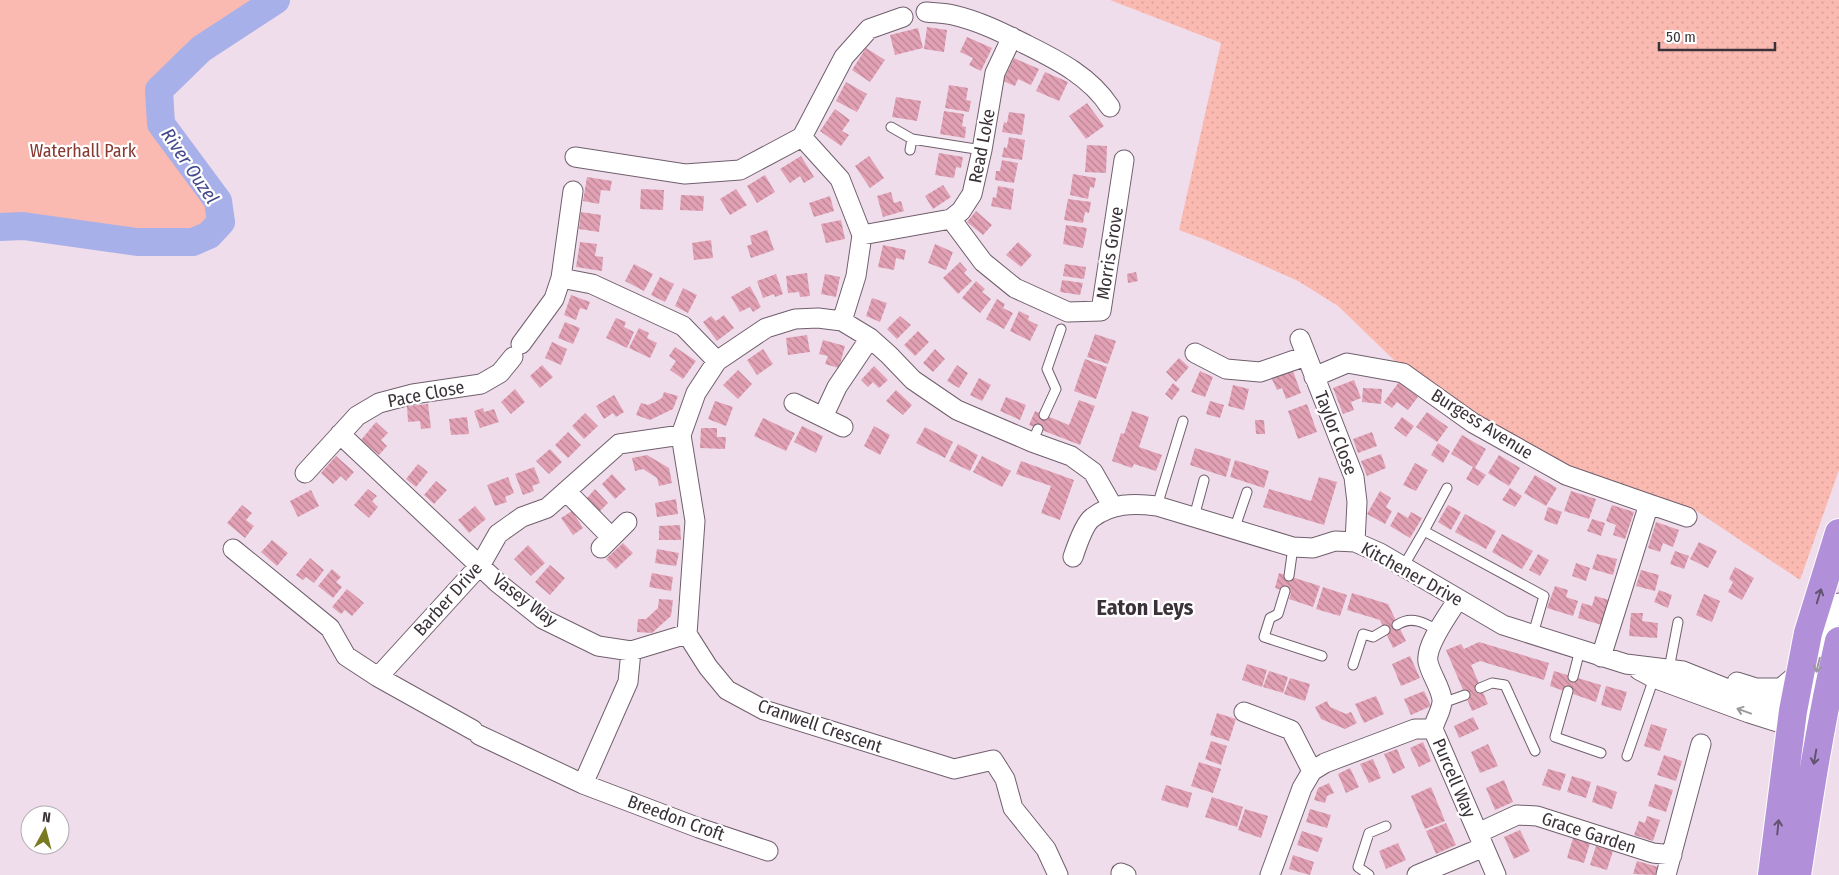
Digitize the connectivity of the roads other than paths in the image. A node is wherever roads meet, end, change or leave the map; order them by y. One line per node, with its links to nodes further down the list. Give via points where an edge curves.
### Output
1 (926, 12): 3 (street, via 952,15 990,26)
2 (902, 17): 6 (street, via 869,29 844,57)
3 (1012, 37): 4 (street, via 1074,71 1102,95); 9 (street, Read Loke, via 996,73)
4 (1110, 107)
5 (891, 127): 7 (lane)
6 (802, 137): 10 (street, via 740,170 685,174); 14 (street, via 840,179)
7 (912, 139): 8 (lane); 9 (lane)
8 (910, 150)
9 (982, 150): 13 (street, Read Loke, via 972,194 961,211)
10 (575, 157)
11 (1124, 160): 13 (street, Morris Grove, via 1101,311 1068,312 1016,288 983,262)
12 (573, 191): 15 (street, Pace Close)
13 (951, 219): 14 (street)
14 (862, 235): 16 (street, via 856,276)
15 (561, 278): 20 (street, via 592,284 683,326); 27 (street, Pace Close, via 554,300 500,373 481,384 413,394 379,403 357,416)
16 (842, 321): 18 (street); 20 (street, via 794,319 766,328)
17 (1061, 328): 23 (lane, via 1047,370 1056,389)
18 (870, 338): 24 (street, via 837,387); 36 (street, via 913,380 957,410 1035,435 1071,456 1093,472)
19 (1195, 353): 21 (street, Taylor Close, via 1226,369 1260,372 1303,348)
20 (717, 361): 28 (street, via 696,393)
21 (1314, 377): 34 (street, Burgess Avenue, via 1347,363 1403,373 1473,423 1566,475); 43 (street, Taylor Close, via 1354,477 1357,502)
22 (794, 403): 24 (street)
23 (1044, 415)
24 (823, 417): 26 (street)
25 (1183, 421): 35 (lane)
26 (843, 427)
27 (340, 434): 29 (street, Pace Close); 47 (street)
28 (681, 435): 32 (street, Barber Drive, via 619,444); 57 (street, via 695,521)
29 (305, 473)
30 (1204, 480): 37 (lane)
31 (1447, 488): 41 (lane)
32 (566, 491): 39 (street, via 606,542); 47 (street, Barber Drive, via 547,508 522,517 498,534)
33 (1246, 492): 40 (lane)
34 (1649, 504): 38 (street, Burgess Avenue); 63 (street)
35 (1157, 506): 36 (street, Kitchener Drive, via 1135,503); 37 (street, Kitchener Drive)
36 (1113, 507): 46 (street, Kitchener Drive, via 1091,519)
37 (1194, 517): 40 (street, Kitchener Drive)
38 (1687, 518)
39 (627, 522)
40 (1234, 530): 44 (street, Kitchener Drive)
41 (1424, 531): 48 (lane); 58 (lane, via 1544,596)
42 (1839, 533): 65 (highway, one-way to 42, via 1808,633)
43 (1354, 542): 44 (street, Kitchener Drive, via 1335,541 1313,548); 48 (street, Kitchener Drive)
44 (1293, 548): 49 (lane)
45 (233, 549): 67 (street, via 330,628 346,656)
46 (1073, 557)
47 (481, 564): 61 (street, Vasey Way, via 498,583 543,618 598,646); 67 (street, Barber Drive)
48 (1403, 567): 51 (street, Kitchener Drive)
49 (1289, 576)
50 (1284, 591): 62 (lane, via 1278,614 1270,618 1264,637)
51 (1458, 599): 56 (street); 58 (street, Kitchener Drive, via 1503,625)
52 (1839, 603): 74 (street, one-way to 74, via 1827,628)
53 (1678, 622): 66 (lane)
54 (1397, 625): 56 (lane, via 1410,620 1420,621)
55 (1385, 630): 64 (lane, via 1373,637 1363,634)
56 (1439, 631): 72 (street, via 1429,647 1428,661)
57 (686, 634): 61 (street, Vasey Way); 86 (street, Cranwell Crescent, via 727,690 764,710 954,769 993,760 1005,779 1014,808 1046,849)
58 (1533, 634): 60 (street, Kitchener Drive)
59 (1839, 641): 74 (highway, via 1826,696)
60 (1580, 650): 63 (street, Kitchener Drive); 68 (lane)
61 (631, 651): 81 (street, via 628,682)
62 (1322, 656)
63 (1601, 657): 66 (street, Kitchener Drive)
64 (1353, 665)
65 (1800, 672): 66 (street, Kitchener Drive, via 1781,688 1756,688 1704,672); 74 (highway)
66 (1668, 673): 74 (street, Kitchener Drive, via 1754,699); 74 (street, Kitchener Drive, one-way to 66, via 1749,714); 79 (lane)
67 (378, 677): 81 (street, Breedon Croft, via 476,733)
68 (1573, 677)
69 (1480, 688): 77 (lane, via 1492,683 1505,685)
70 (1568, 692): 78 (lane, via 1554,738)
71 (1465, 694): 72 (lane)
72 (1442, 700): 75 (street, Purcell Way)
73 (1244, 712): 80 (street, via 1291,730)
74 (1802, 721): 92 (highway, one-way to 74); 93 (highway, one-way to 93)
75 (1433, 729): 80 (street, via 1415,729); 83 (street, Purcell Way)
76 (1700, 744): 85 (street)
77 (1535, 751)
78 (1602, 753)
79 (1627, 756)
80 (1312, 771): 87 (street, via 1302,788)
81 (583, 784): 84 (street, Breedon Croft)
82 (1386, 826): 88 (lane, via 1369,832 1358,867)
83 (1481, 840): 85 (street, Grace Garden, via 1518,816 1537,816 1653,853); 89 (street, Grace Garden); 90 (street, Purcell Way)
84 (768, 851)
85 (1672, 855): 91 (street)
86 (1058, 875)
87 (1270, 875)
88 (1370, 875)
89 (1418, 875)
90 (1496, 875)
91 (1666, 875)
92 (1772, 875)
93 (1797, 875)

